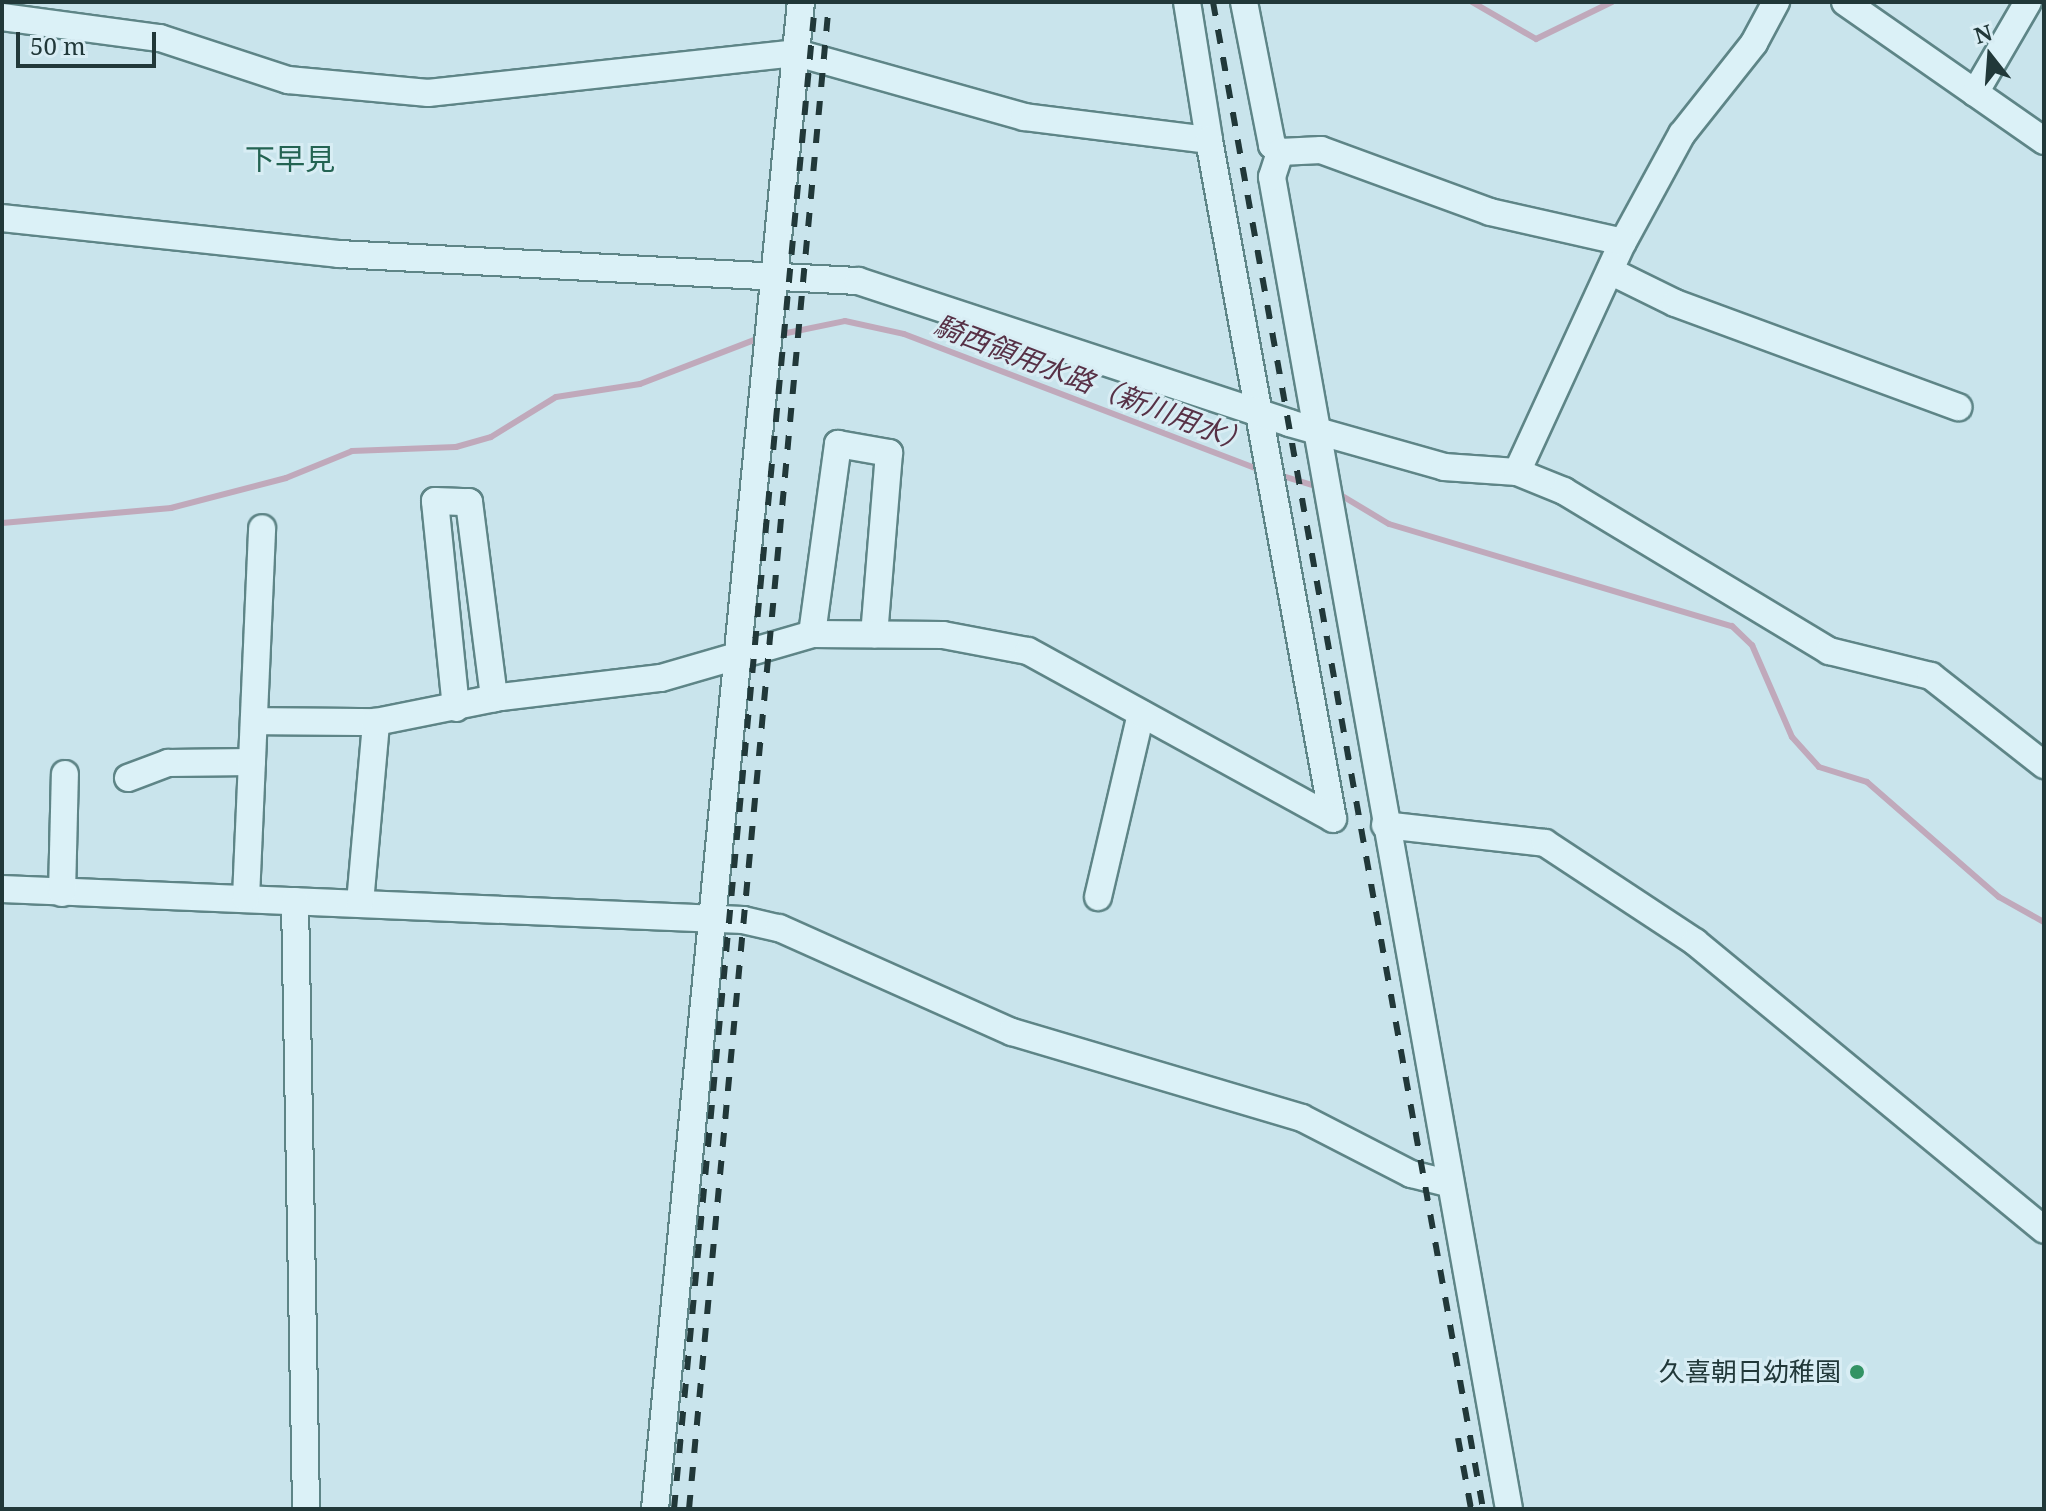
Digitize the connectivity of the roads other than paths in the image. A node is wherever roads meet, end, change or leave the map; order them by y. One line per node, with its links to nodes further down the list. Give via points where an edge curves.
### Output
1 (801, 2): 8 (street)
2 (1187, 2): 10 (street)
3 (1244, 2): 12 (street, via 1272,145)
4 (1776, 2): 14 (street, via 1754,43 1682,134)
5 (2028, 2): 9 (street)
6 (1853, 4): 9 (street)
7 (2, 17): 8 (street, via 160,38 288,80 428,93)
8 (797, 53): 10 (street, via 1024,117); 16 (street)
9 (1975, 93): 11 (street)
10 (1209, 140): 18 (street)
11 (2044, 141)
12 (1280, 152): 14 (street, via 1321,150 1490,212); 19 (street, via 1272,177)
13 (2, 218): 16 (street, via 339,254)
14 (1623, 242): 15 (street)
15 (1610, 271): 17 (street, via 1675,303); 20 (street)
16 (776, 276): 18 (street, via 858,281); 24 (street)
17 (1958, 407)
18 (1256, 412): 19 (street); 27 (street, via 1333,819)
19 (1314, 427): 20 (street, via 1444,467); 34 (street)
20 (1517, 472): 30 (street, via 1564,491 1829,651 1931,676)
21 (262, 528): 28 (street)
22 (812, 634): 23 (street); 23 (street, via 838,444 889,453); 24 (street)
23 (874, 634): 27 (street, via 943,635 1028,651)
24 (740, 657): 25 (street, via 661,678); 41 (street)
25 (494, 698): 26 (street); 26 (street, via 469,502 435,501)
26 (456, 708): 29 (street)
27 (1141, 714): 37 (street)
28 (254, 721): 29 (street); 31 (street)
29 (376, 722): 40 (street)
30 (2040, 754)
31 (252, 762): 33 (street, via 168,763); 38 (street)
32 (65, 774): 36 (street)
33 (128, 778)
34 (1385, 825): 42 (street); 43 (street, via 1545,843 1695,942)
35 (2, 889): 36 (street)
36 (62, 893): 38 (street)
37 (1098, 897)
38 (246, 898): 39 (street)
39 (295, 901): 40 (street); 44 (street)
40 (360, 903): 41 (street)
41 (715, 920): 42 (street, via 779,928 1012,1032 1242,1096); 45 (street)
42 (1446, 1183): 46 (street)
43 (2044, 1230)
44 (306, 1497)
45 (656, 1503)
46 (1509, 1509)

